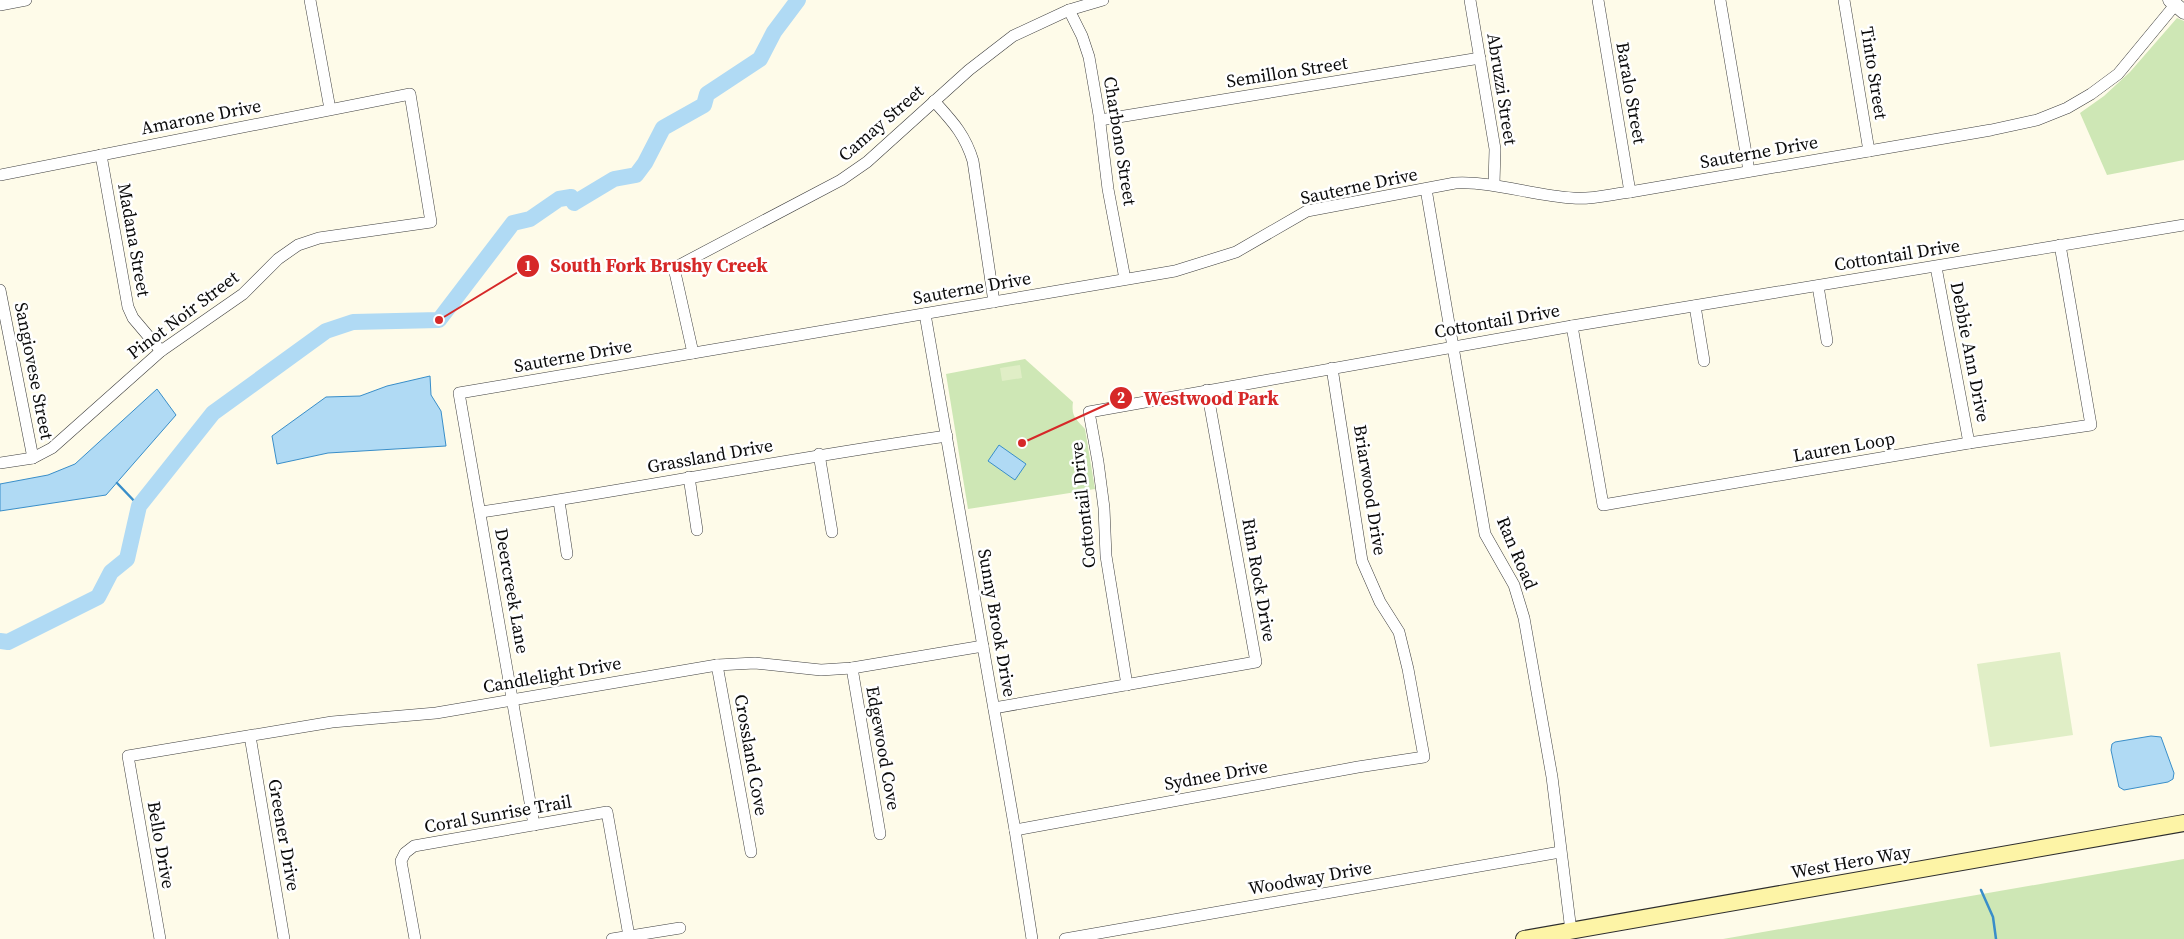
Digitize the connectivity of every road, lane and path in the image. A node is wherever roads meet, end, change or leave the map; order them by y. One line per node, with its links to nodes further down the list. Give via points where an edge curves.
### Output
1 (26, 0): 8 (street)
2 (310, 0): 13 (street)
3 (1104, 0): 10 (street, Camay Street)
4 (1470, 0): 11 (street, Abruzzi Street)
5 (1598, 0): 21 (street, Baralo Street)
6 (1720, 0): 17 (street)
7 (1844, 0): 15 (street, Tinto Street)
8 (0, 5)
9 (2176, 5): 15 (street, Sauterne Drive, via 2118,74 2067,108 2018,124)
10 (1069, 10): 12 (street, Camay Street, via 1014,36); 14 (street, Charbono Street, via 1089,57)
11 (1480, 58): 14 (street, Semillon Street); 19 (street, Abruzzi Street, via 1495,148)
12 (934, 101): 29 (street, via 959,128 969,147); 36 (street, Camay Street, via 867,162 842,180 674,268)
13 (330, 109): 16 (street, Amarone Drive); 22 (street, Amarone Drive, via 410,94)
14 (1100, 120): 26 (street, Charbono Street, via 1108,189)
15 (1869, 151): 17 (street, Sauterne Drive)
16 (101, 155): 18 (street, Amarone Drive); 35 (street, Madana Street, via 128,308)
17 (1749, 171): 21 (street, Sauterne Drive)
18 (0, 175)
19 (1494, 184): 20 (street, Sauterne Drive, via 1455,183); 21 (street, Sauterne Drive, via 1574,199)
20 (1426, 189): 26 (street, Sauterne Drive, via 1307,211 1236,252 1175,271); 34 (street, Ran Road)
21 (1630, 192)
22 (431, 222): 35 (street, Pinot Noir Street, via 319,238 298,245 278,259 243,294)
23 (2184, 225): 24 (street, Cottontail Drive)
24 (2060, 245): 25 (street, Cottontail Drive); 42 (street, Lauren Loop, via 2091,425)
25 (1936, 267): 27 (street, Cottontail Drive); 42 (street, Debbie Ann Drive)
26 (1125, 279): 29 (street, Sauterne Drive)
27 (1818, 286): 30 (street, Cottontail Drive); 33 (street)
28 (0, 290): 44 (street, Sangiovese Street)
29 (994, 302): 31 (street, Sauterne Drive)
30 (1695, 306): 32 (street, Cottontail Drive); 37 (street)
31 (925, 314): 36 (street, Sauterne Drive); 41 (street, Sunny Brook Drive)
32 (1572, 326): 34 (street, Cottontail Drive); 42 (street, Lauren Loop, via 1603,505)
33 (1827, 341)
34 (1453, 347): 38 (street, Cottontail Drive); 66 (street, Ran Road, via 1485,534 1514,585 1524,618 1552,778)
35 (160, 351): 44 (street, Pinot Noir Street, via 52,448)
36 (694, 354): 40 (street, Sauterne Drive)
37 (1704, 361)
38 (1332, 368): 39 (street, Cottontail Drive); 60 (street, Briarwood Drive, via 1362,561 1398,632)
39 (1207, 390): 55 (street, Cottontail Drive, via 1089,412); 55 (street, Rim Rock Drive, via 1256,662)
40 (459, 393): 48 (street, Deercreek Lane)
41 (946, 436): 43 (street, Grassland Drive); 52 (street, Sunny Brook Drive)
42 (1969, 443)
43 (819, 454): 46 (street, Grassland Drive); 50 (street)
44 (33, 458): 45 (street, Pinot Noir Street)
45 (0, 463)
46 (688, 477): 47 (street, Grassland Drive); 49 (street)
47 (558, 500): 48 (street, Grassland Drive); 51 (street)
48 (481, 512): 56 (street, Deercreek Lane)
49 (698, 530)
50 (832, 532)
51 (567, 554)
52 (983, 646): 54 (street, Candlelight Drive); 57 (street, Sunny Brook Drive)
53 (717, 665): 54 (street, Candlelight Drive, via 755,663 821,670); 56 (street, Candlelight Drive); 65 (street, Crossland Cove)
54 (852, 668): 64 (street, Edgewood Cove)
55 (1126, 685): 57 (street, Rim Rock Drive)
56 (512, 700): 58 (street, Candlelight Drive, via 436,713 332,722); 62 (street, Deercreek Lane)
57 (994, 708): 63 (street, Sunny Brook Drive)
58 (250, 736): 59 (street, Candlelight Drive); 71 (street, Greener Drive)
59 (128, 756): 70 (street, Bello Drive)
60 (1424, 757): 63 (street, Sydnee Drive)
61 (2184, 822): 68 (main road, West Hero Way)
62 (534, 825): 69 (street, Coral Sunrise Trail, via 608,812); 72 (street, Coral Sunrise Trail, via 414,846 405,852 401,860)
63 (1015, 830): 74 (street, Sunny Brook Drive)
64 (880, 834)
65 (751, 852)
66 (1560, 852): 68 (street, Ran Road); 75 (street, Woodway Drive)
67 (680, 928): 69 (street)
68 (1570, 931): 76 (main road, West Hero Way)
69 (629, 936): 73 (street)
70 (160, 939)
71 (284, 939)
72 (415, 939)
73 (612, 939)
74 (1032, 939)
75 (1065, 939)
76 (1524, 939)

